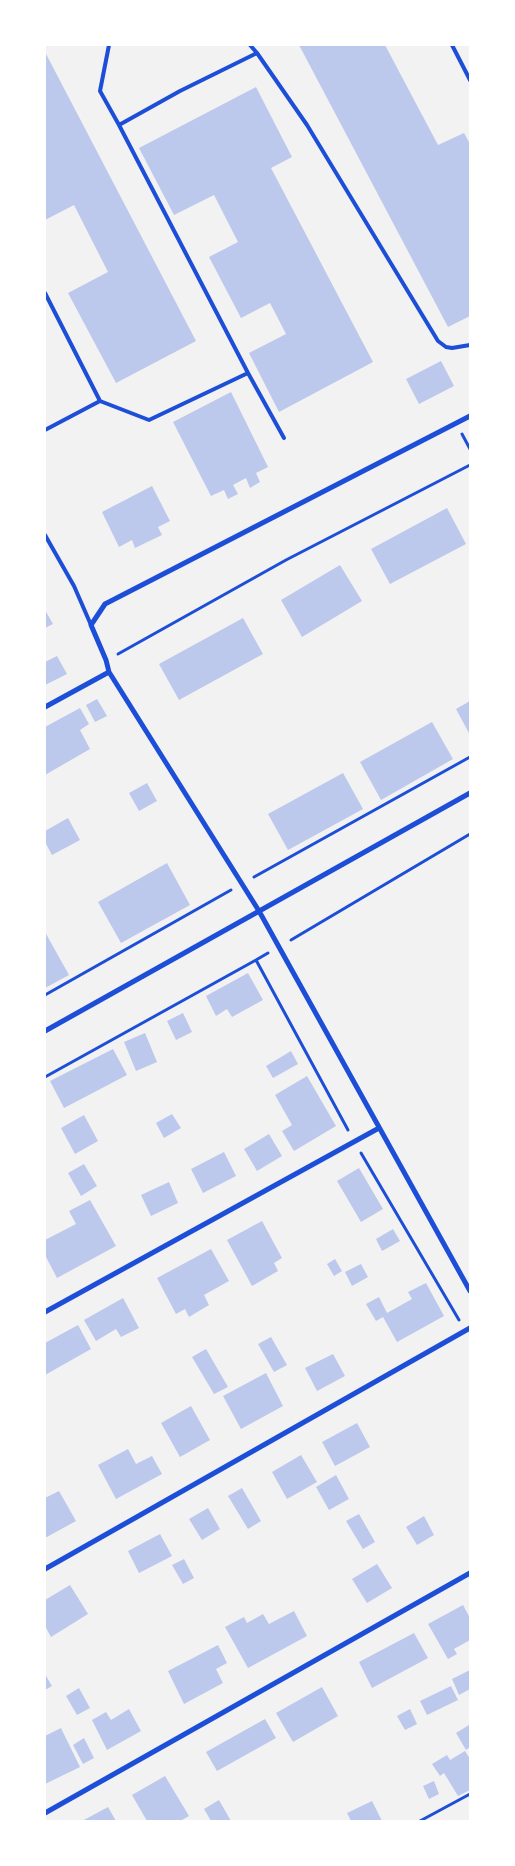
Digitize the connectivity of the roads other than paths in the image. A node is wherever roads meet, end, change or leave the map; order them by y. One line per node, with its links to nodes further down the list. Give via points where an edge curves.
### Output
1 (109, 45): 6 (lane, via 100,91)
2 (250, 45): 4 (lane)
3 (452, 45): 5 (lane)
4 (257, 53): 6 (lane); 8 (lane, via 307,125 438,341 452,348)
5 (470, 80)
6 (119, 125): 9 (lane)
7 (45, 293): 10 (lane)
8 (470, 345)
9 (248, 373): 10 (lane, via 149,420); 13 (lane)
10 (100, 401): 12 (lane)
11 (470, 416): 15 (street, via 105,604)
12 (45, 430)
13 (284, 438)
14 (45, 536): 15 (lane, via 74,586)
15 (91, 625): 16 (street)
16 (109, 672): 17 (street); 19 (street)
17 (45, 707)
18 (470, 793): 19 (street)
19 (259, 912): 20 (street); 21 (street)
20 (45, 1031)
21 (379, 1128): 22 (street); 23 (street)
22 (470, 1291)
23 (45, 1312)
24 (467, 1329): 25 (street)
25 (45, 1569)
26 (470, 1573): 27 (street)
27 (45, 1813)

